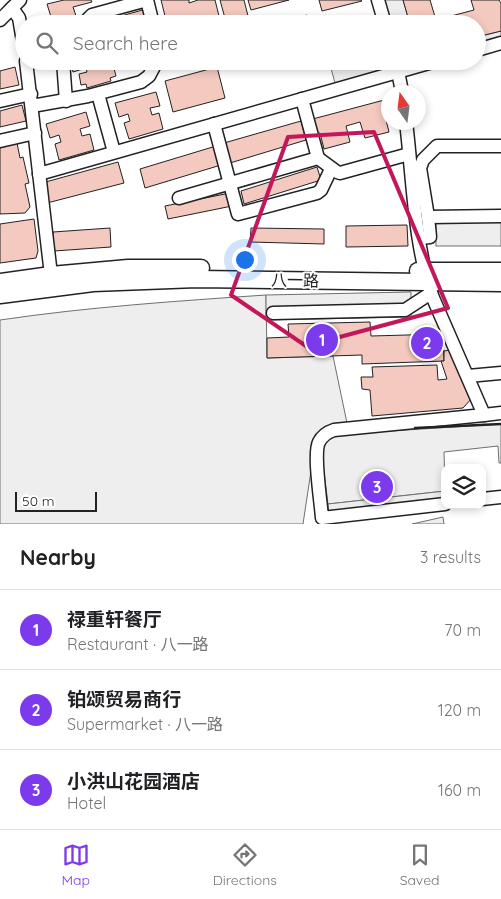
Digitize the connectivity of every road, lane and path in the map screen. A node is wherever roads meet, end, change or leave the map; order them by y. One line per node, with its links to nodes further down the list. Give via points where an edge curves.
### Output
1 (378, 0): 5 (street)
2 (16, 4): 6 (street)
3 (92, 15): 4 (street, via 147,0)
4 (151, 15)
5 (382, 15)
6 (0, 20)
7 (501, 43): 8 (street)
8 (486, 47)
9 (27, 70): 17 (street)
10 (64, 70): 18 (street)
11 (153, 70): 15 (street, via 146,80)
12 (389, 70): 16 (street)
13 (398, 70): 14 (street)
14 (401, 85)
15 (98, 94): 18 (street); 25 (street)
16 (302, 99): 20 (street); 27 (street)
17 (31, 100): 18 (street); 19 (street); 22 (street)
18 (66, 100)
19 (0, 101)
20 (214, 124): 25 (street); 30 (street)
21 (407, 130): 26 (street)
22 (35, 133): 23 (street); 29 (street)
23 (0, 142)
24 (501, 146): 33 (street, via 437,146 432,150 420,168)
25 (114, 152): 29 (street)
26 (409, 154): 28 (street, via 340,173); 34 (street)
27 (318, 158): 28 (street); 30 (street)
28 (331, 169): 30 (street, via 317,193 238,214)
29 (39, 174): 36 (street)
30 (230, 183): 31 (street)
31 (179, 198)
32 (501, 216): 33 (street)
33 (428, 217): 34 (street, via 430,237)
34 (420, 238): 38 (street)
35 (501, 270): 38 (main road, 八一路)
36 (51, 275): 37 (main road, 八一路); 38 (main road, 八一路, via 160,268)
37 (0, 282)
38 (427, 282): 39 (main road, 八一路); 40 (main road, 八一路, via 188,279 93,284); 41 (street, via 405,310); 43 (street)
39 (501, 283)
40 (0, 294)
41 (272, 313)
42 (501, 373): 43 (street)
43 (468, 376): 45 (street)
44 (501, 413): 45 (street)
45 (484, 415): 49 (street, via 327,433 319,440 316,453)
46 (501, 497): 47 (street)
47 (486, 499)
48 (441, 505): 49 (street)
49 (323, 521)

